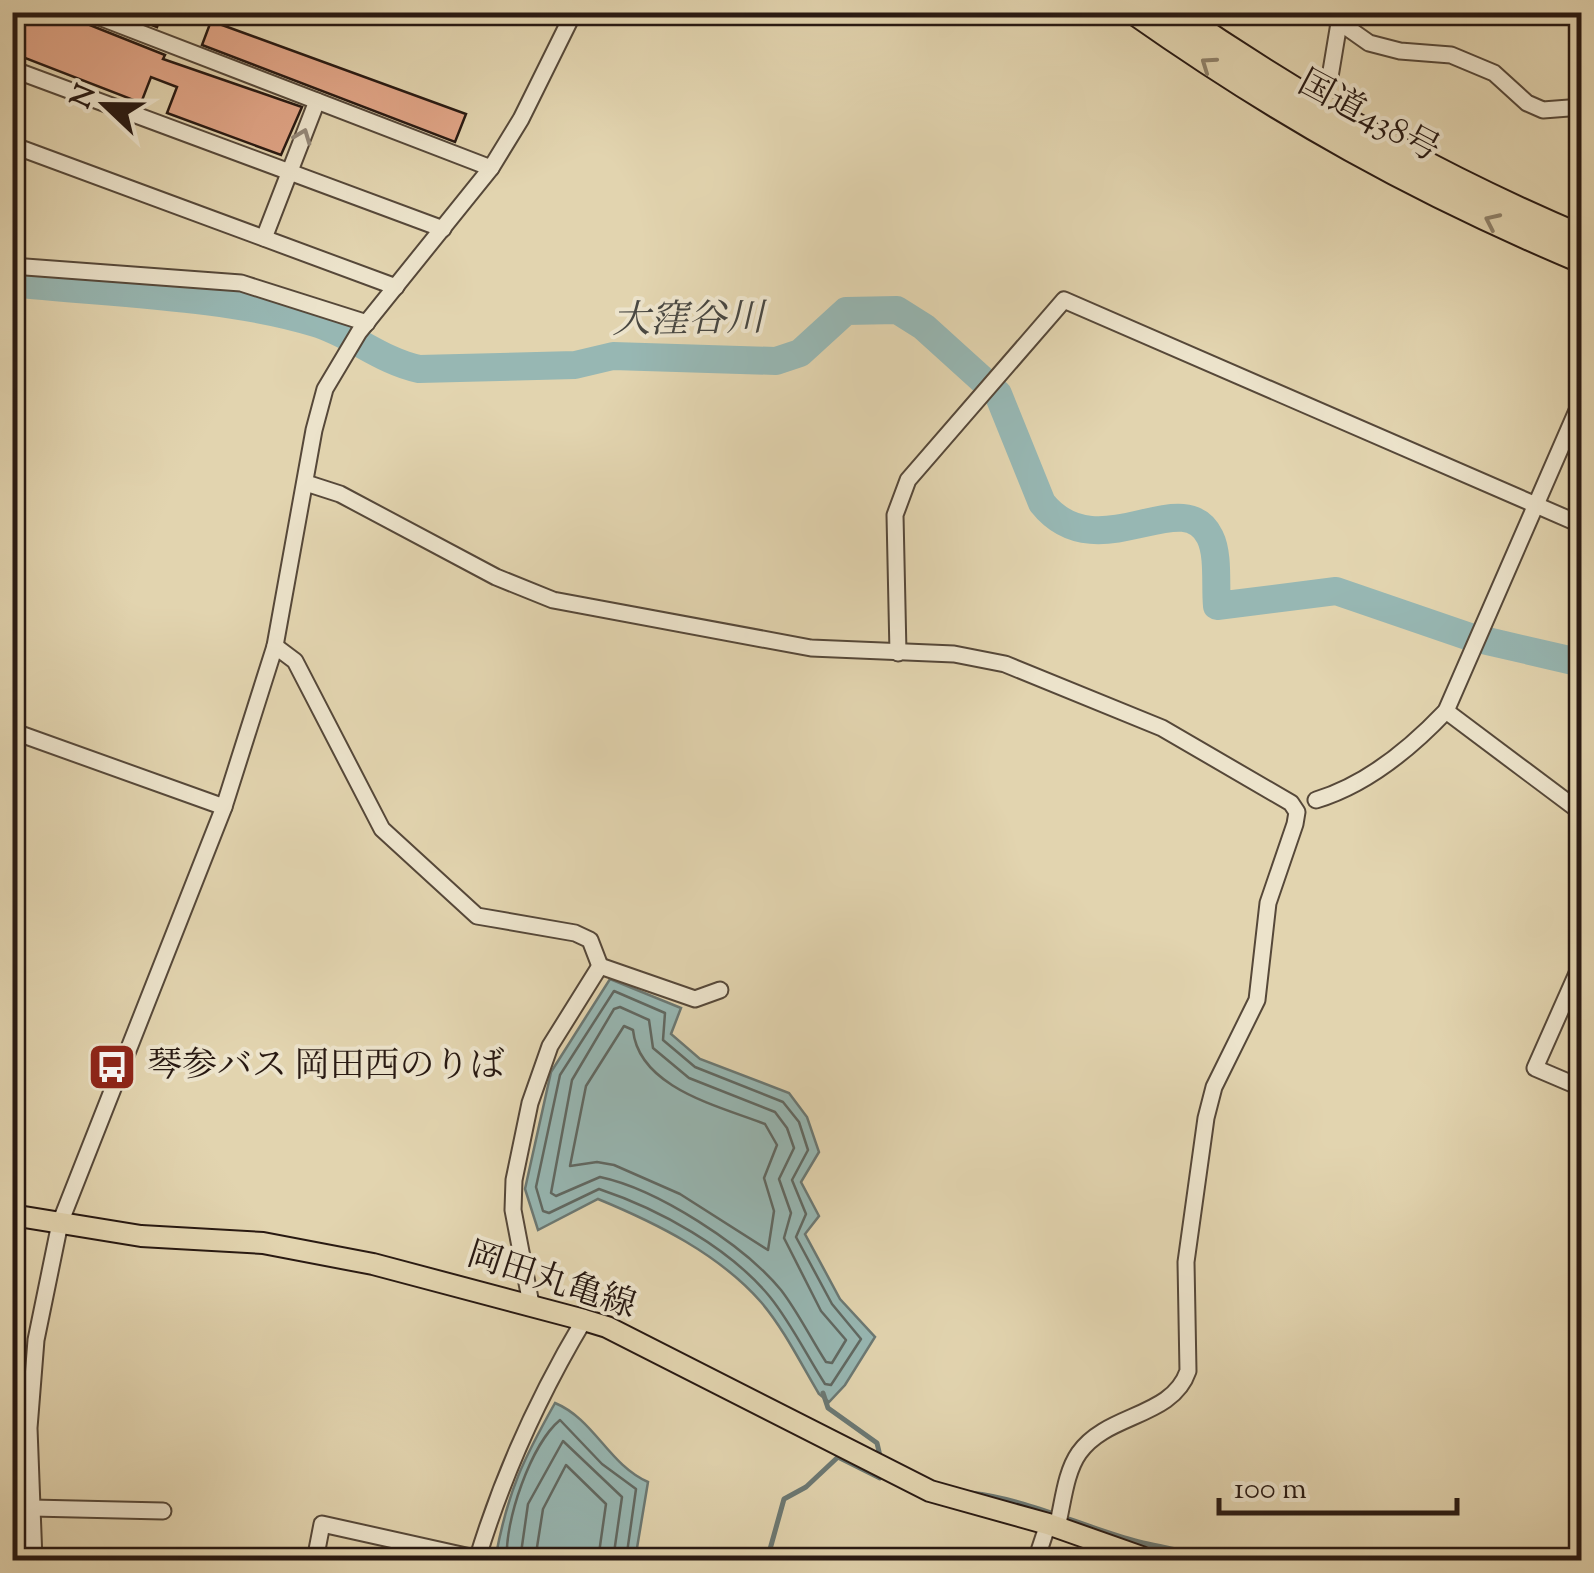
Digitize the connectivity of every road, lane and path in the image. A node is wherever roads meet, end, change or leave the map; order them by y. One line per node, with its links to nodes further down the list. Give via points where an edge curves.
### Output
1 (86, 12): 8 (street)
2 (574, 12): 12 (street)
3 (1135, 12): 17 (highway, 国道438号, one-way to 3, via 1304,126)
4 (1174, 12): 9 (highway, 国道438号)
5 (1325, 12): 6 (street)
6 (1339, 23): 9 (street, via 1330,78); 10 (street, via 1385,48 1451,55 1494,72 1527,104 1543,110)
7 (12, 69): 13 (street)
8 (317, 101): 12 (street); 13 (street, one-way to 8)
9 (1317, 107): 16 (highway, 国道438号)
10 (1582, 107)
11 (12, 146): 15 (street)
12 (491, 168): 14 (street)
13 (289, 172): 14 (street); 15 (street)
14 (444, 229): 19 (street)
15 (264, 238): 19 (street)
16 (1582, 238)
17 (1582, 260)
18 (12, 266): 20 (street, via 241,283)
19 (396, 288): 20 (street)
20 (363, 328): 22 (street, via 318,411)
21 (1582, 399): 23 (street)
22 (306, 483): 25 (street); 26 (street, via 553,600 756,640)
23 (1535, 505): 24 (street); 26 (street, via 1064,300 908,480 895,515); 27 (street)
24 (1582, 525)
25 (275, 646): 30 (street); 33 (street, via 295,662 382,829 477,916 575,933 590,940)
26 (898, 653): 43 (street, via 954,654 1034,675 1162,728 1297,812 1268,903 1258,1000 1214,1087 1206,1118 1186,1262 1183,1387 1079,1452)
27 (1446, 712): 29 (street, via 1346,791); 31 (street)
28 (12, 731): 30 (street)
29 (1316, 800)
30 (224, 808): 37 (street)
31 (1582, 813)
32 (1582, 962): 35 (street, via 1535,1068)
33 (600, 966): 34 (street, via 695,999); 38 (street, via 544,1060 514,1180 513,1210)
34 (720, 990)
35 (1582, 1088)
36 (12, 1216): 37 (main road, 岡田丸亀線)
37 (60, 1223): 38 (main road, 岡田丸亀線, via 140,1236 264,1243); 40 (street)
38 (531, 1304): 39 (main road, 岡田丸亀線)
39 (584, 1320): 43 (main road, 岡田丸亀線, via 930,1491); 46 (street, via 542,1390 497,1492)
40 (21, 1426): 41 (street)
41 (32, 1508): 42 (street); 44 (street)
42 (163, 1511)
43 (1057, 1520): 47 (street); 48 (main road, 岡田丸亀線)
44 (34, 1560)
45 (315, 1560): 46 (street, via 322,1524)
46 (480, 1560)
47 (1036, 1560)
48 (1150, 1560)

